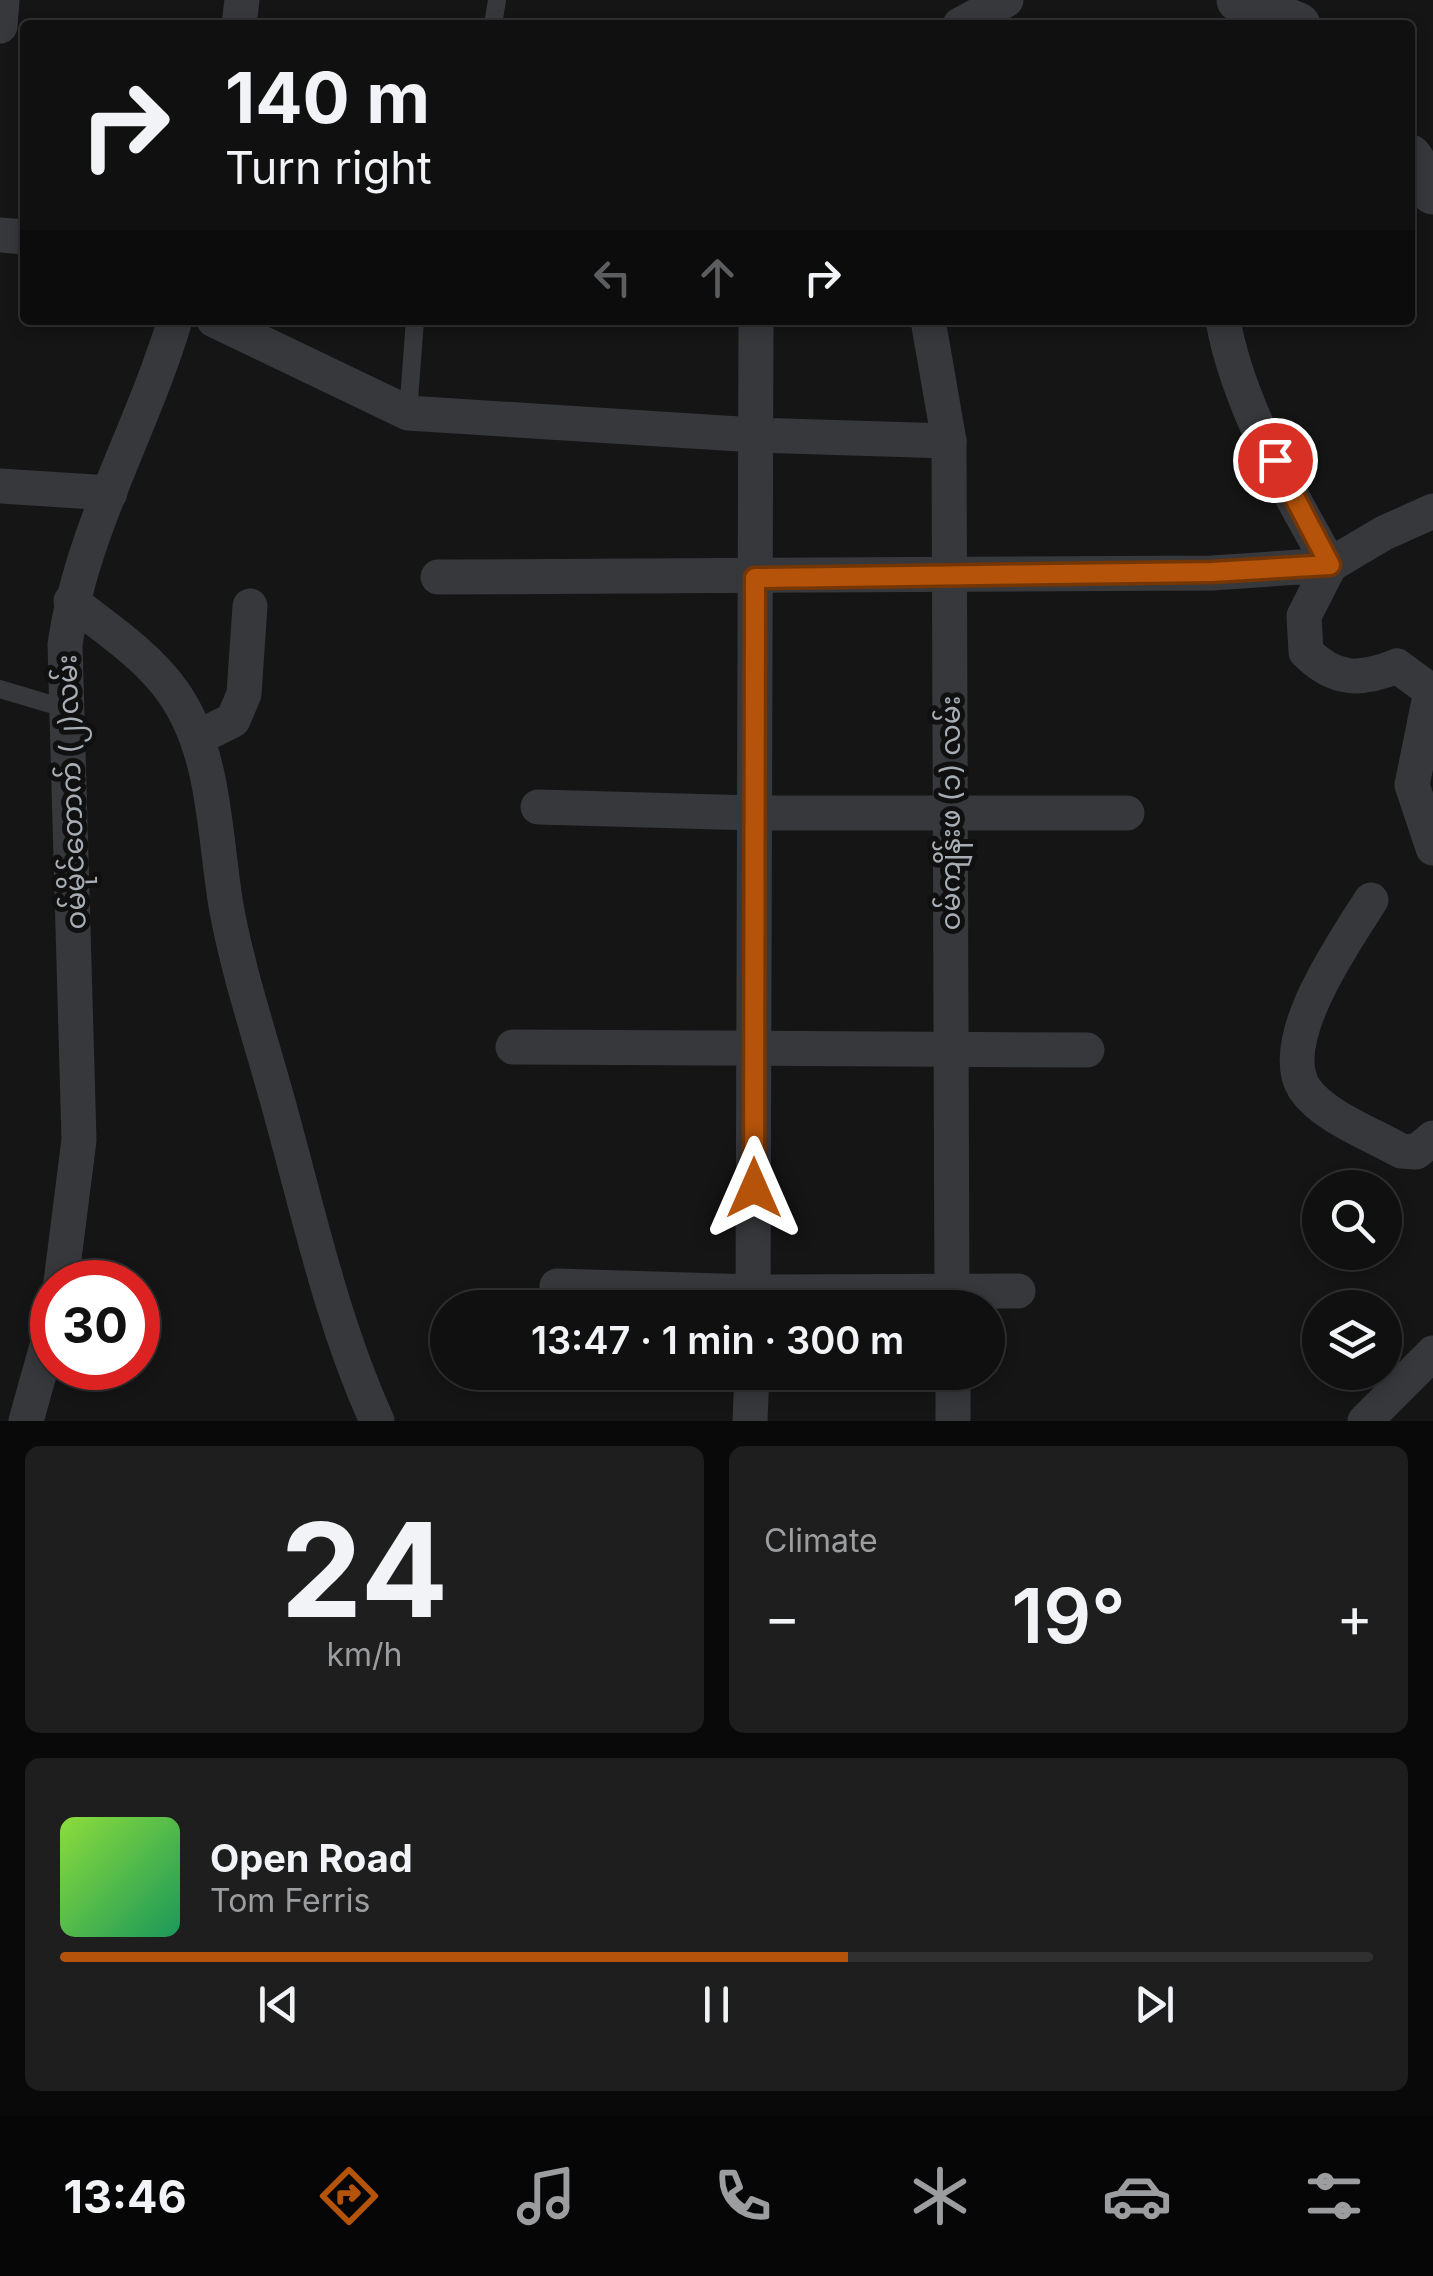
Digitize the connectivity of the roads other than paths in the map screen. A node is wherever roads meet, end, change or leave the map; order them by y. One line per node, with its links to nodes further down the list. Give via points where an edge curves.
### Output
1 (2, 0): 6 (street)
2 (1006, 0): 4 (street)
3 (1246, 7): 5 (street)
4 (969, 20)
5 (1284, 20)
6 (0, 26)
7 (1415, 165): 8 (street)
8 (1433, 192)
9 (173, 325): 19 (street, ဝမ်မိုင်တောက် (၂)လမ်း)
10 (224, 325): 15 (street)
11 (415, 325): 15 (lane)
12 (756, 325): 16 (street)
13 (929, 325): 17 (street, ဝမ်ကျိန်းဖ (၁) လမ်း)
14 (1224, 325): 21 (street, via 1228,350 1291,496)
15 (408, 413): 16 (street)
16 (755, 434): 17 (street); 24 (street)
17 (949, 440): 22 (street, ဝမ်ကျိန်းဖ (၁) လမ်း)
18 (0, 486): 19 (street)
19 (110, 493): 25 (street, ဝမ်မိုင်တောက် (၂)လမ်း)
20 (1433, 511): 21 (street)
21 (1330, 565): 22 (street); 34 (street, via 1304,616 1306,652 1328,674 1367,678 1397,666 1432,690 1412,785)
22 (949, 575): 24 (street); 32 (street, ဝမ်ကျိန်းဖ (၁) လမ်း)
23 (438, 577): 24 (street)
24 (755, 578): 31 (street)
25 (71, 601): 28 (street, ဝမ်မိုင်တောက် (၂)လမ်း); 29 (street, via 120,638 173,692)
26 (250, 606): 29 (street, via 244,694 233,720)
27 (0, 689): 28 (lane)
28 (67, 709): 41 (street, ဝမ်မိုင်တောက် (၂)လမ်း, via 80,1140)
29 (196, 738): 53 (street, via 228,914 321,1262)
30 (538, 807): 31 (street)
31 (754, 813): 32 (street); 37 (street)
32 (950, 813): 33 (street); 38 (street, ဝမ်ကျိန်းဖ (၁) လမ်း)
33 (1127, 814)
34 (1433, 848)
35 (1371, 900): 40 (street, via 1323,976 1294,1059 1304,1088 1320,1104 1400,1151 1416,1152)
36 (513, 1047): 37 (street)
37 (754, 1049): 38 (street); 44 (street)
38 (952, 1049): 39 (street); 45 (street, ဝမ်ကျိန်းဖ (၁) လမ်း)
39 (1087, 1050)
40 (1433, 1138)
41 (64, 1260)
42 (557, 1286): 43 (street)
43 (613, 1290)
44 (753, 1290)
45 (952, 1290)
46 (1018, 1291): 47 (street)
47 (1005, 1293)
48 (1433, 1353): 56 (street)
49 (35, 1390): 52 (street)
50 (751, 1390): 54 (street)
51 (953, 1390): 55 (street)
52 (26, 1421)
53 (377, 1421)
54 (750, 1421)
55 (953, 1421)
56 (1365, 1421)

